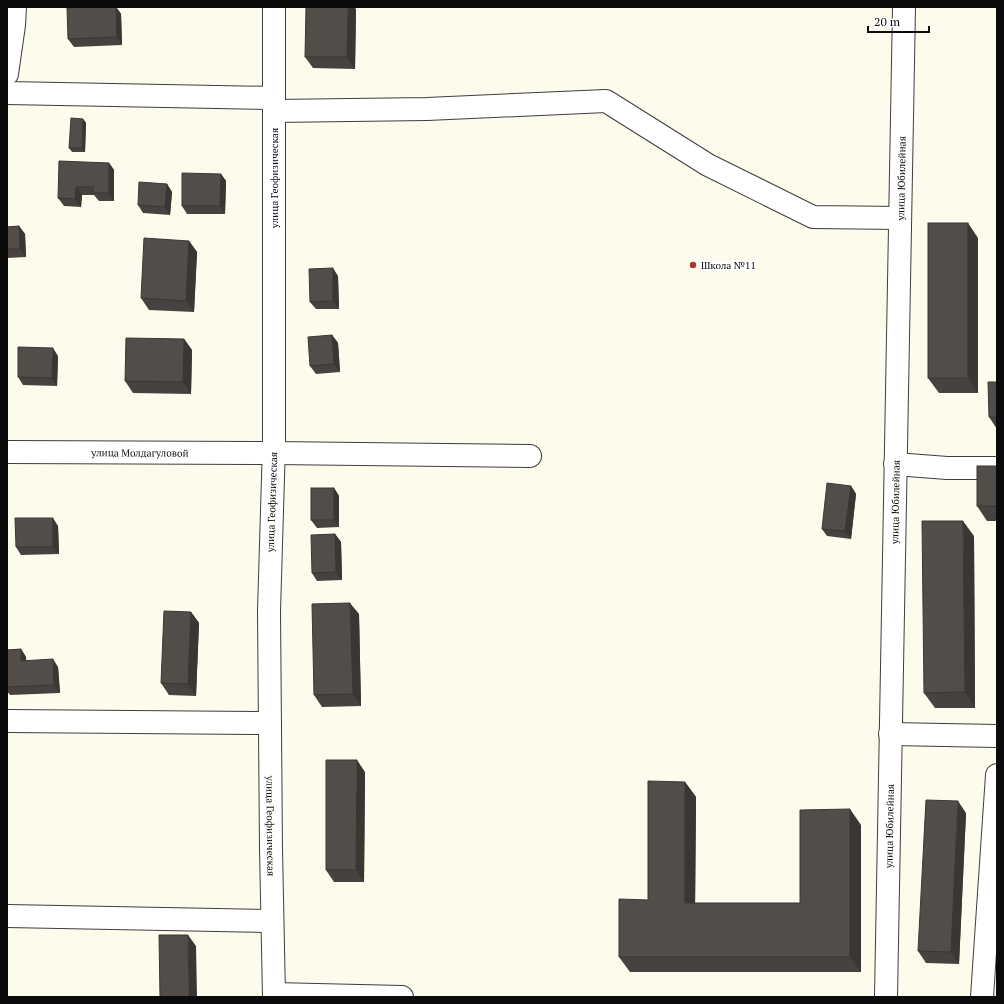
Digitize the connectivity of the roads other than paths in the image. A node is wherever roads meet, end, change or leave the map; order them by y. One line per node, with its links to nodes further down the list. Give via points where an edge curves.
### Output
1 (15, 7): 4 (street)
2 (274, 7): 6 (street, улица Геофизическая)
3 (904, 7): 7 (street, улица Юбилейная)
4 (7, 74)
5 (7, 93): 6 (street)
6 (274, 105): 7 (street, via 427,109 606,101 708,165 813,217); 9 (street, улица Геофизическая)
7 (900, 218): 11 (street, улица Юбилейная)
8 (7, 452): 9 (street, улица Молдагуловой)
9 (274, 453): 10 (street, улица Молдагуловой); 14 (street, улица Геофизическая, via 269,610)
10 (530, 456)
11 (895, 464): 12 (street); 15 (street, улица Юбилейная)
12 (997, 468)
13 (7, 721): 14 (street)
14 (270, 723): 19 (street, улица Геофизическая)
15 (890, 734): 16 (street); 22 (street, улица Юбилейная)
16 (997, 736)
17 (997, 775): 23 (street)
18 (7, 916): 19 (street)
19 (272, 921): 20 (street, улица Геофизическая)
20 (274, 996): 21 (street)
21 (402, 997)
22 (886, 997)
23 (982, 997)

